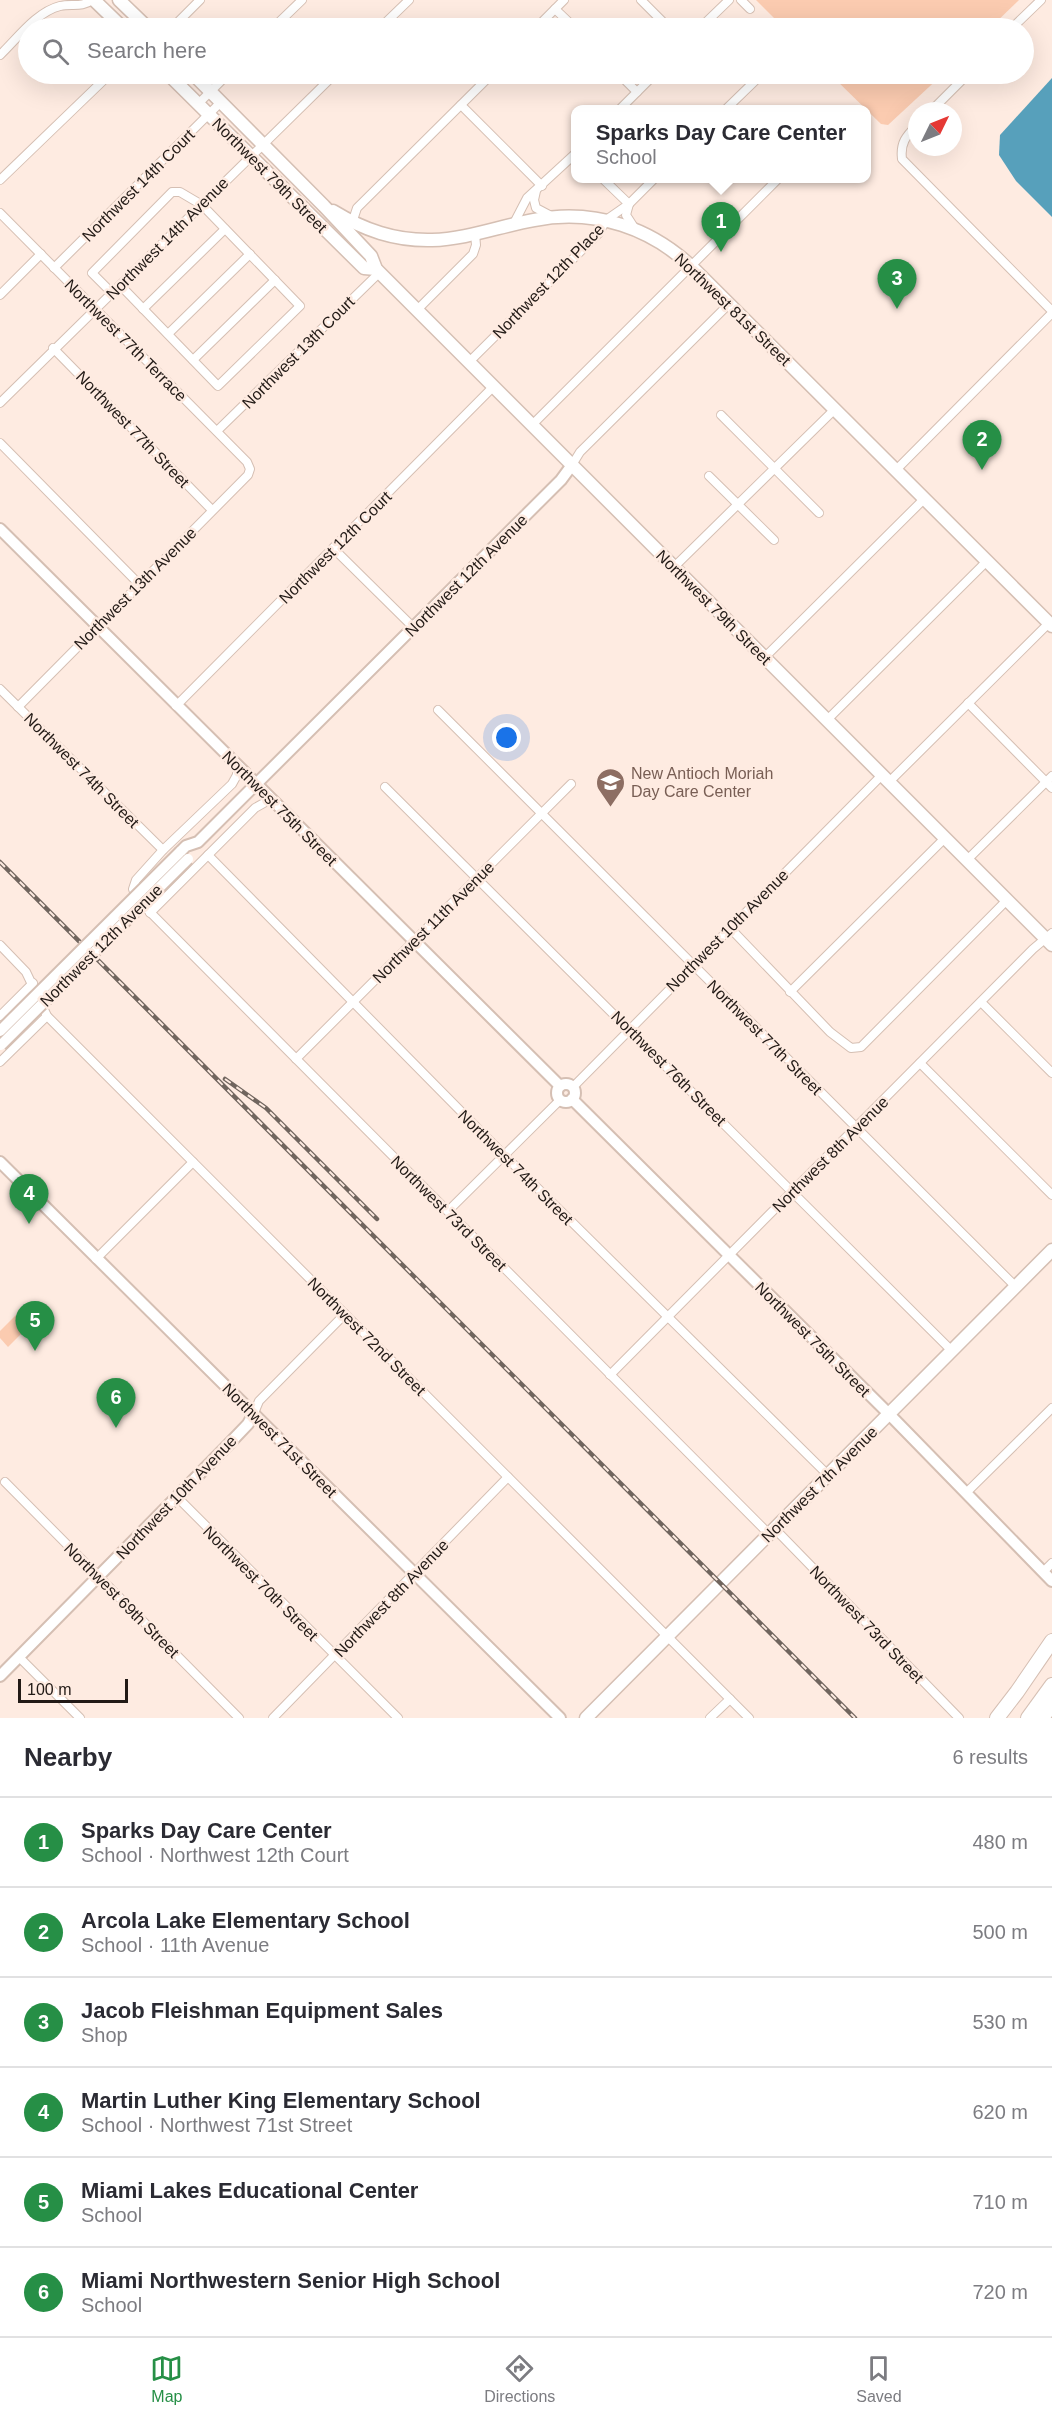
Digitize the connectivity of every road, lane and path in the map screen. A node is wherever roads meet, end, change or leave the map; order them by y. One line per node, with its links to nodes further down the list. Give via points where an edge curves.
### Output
1 (93, 0): 13 (street, via 85,5 60,6); 14 (main road)
2 (119, 0): 15 (main road)
3 (200, 0): 16 (street)
4 (302, 0): 17 (street)
5 (409, 0): 18 (street)
6 (564, 0): 11 (street)
7 (640, 0): 21 (street)
8 (729, 0): 22 (street)
9 (741, 0): 12 (street)
10 (1041, 0): 23 (street)
11 (555, 9): 19 (street); 20 (street)
12 (750, 9)
13 (39, 18)
14 (112, 18)
15 (138, 18)
16 (182, 18)
17 (283, 18)
18 (390, 18)
19 (546, 18)
20 (564, 18)
21 (659, 18)
22 (710, 18)
23 (1022, 18)
24 (18, 38): 25 (street)
25 (0, 55)
26 (100, 84): 49 (street)
27 (178, 84): 40 (main road, Northwest 79th Street)
28 (203, 84): 36 (main road, Northwest 79th Street)
29 (217, 84): 36 (street)
30 (325, 84): 46 (street, Northwest 14th Avenue)
31 (482, 84): 41 (street)
32 (629, 84): 37 (street)
33 (645, 84): 37 (street)
34 (752, 84): 43 (street)
35 (958, 84): 39 (street)
36 (210, 91): 38 (main road, Northwest 79th Street); 40 (street)
37 (637, 92): 42 (street)
38 (221, 102): 44 (street, Northwest 14th Court); 46 (main road, Northwest 79th Street)
39 (940, 102)
40 (198, 104): 44 (main road, Northwest 79th Street)
41 (461, 105): 53 (street); 60 (street, via 357,208)
42 (624, 105)
43 (730, 105)
44 (209, 115): 47 (main road, Northwest 79th Street); 68 (street, Northwest 14th Court)
45 (908, 134): 78 (street, via 902,159)
46 (263, 143): 47 (street, Northwest 14th Avenue); 56 (main road, Northwest 79th Street)
47 (250, 156): 55 (street, Northwest 14th Avenue); 69 (main road, Northwest 79th Street, via 364,268)
48 (571, 158): 53 (street)
49 (0, 180)
50 (608, 183): 54 (street)
51 (650, 183): 54 (street, Northwest 12th Place)
52 (773, 183): 67 (street)
53 (539, 188): 58 (street, via 534,200 536,208); 61 (street, via 527,198)
54 (629, 204): 59 (street, Northwest 12th Place); 63 (street, Northwest 12th Place, via 627,218)
55 (202, 205): 62 (street); 71 (street, Northwest 14th Avenue); 72 (street, via 180,192 172,192 92,273)
56 (324, 206): 60 (main road, Northwest 81st Street); 69 (main road, Northwest 79th Street, via 371,256)
57 (0, 213): 65 (street, Northwest 77th Terrace)
58 (554, 217): 59 (main road, Northwest 81st Street); 61 (main road, Northwest 81st Street)
59 (606, 220): 63 (main road, Northwest 81st Street); 82 (street, Northwest 12th Place, via 599,233)
60 (352, 223): 64 (main road, Northwest 81st Street, via 377,233 413,239 441,240)
61 (513, 225): 64 (main road, Northwest 81st Street)
62 (225, 229): 66 (street); 76 (street)
63 (635, 229): 67 (main road, Northwest 81st Street, via 670,248)
64 (475, 234): 77 (street, via 473,254)
65 (41, 254): 68 (street, Northwest 77th Terrace); 73 (street)
66 (250, 255): 70 (street); 79 (street)
67 (691, 266): 74 (main road, Northwest 81st Street); 87 (street)
68 (54, 268): 75 (street, Northwest 77th Terrace)
69 (377, 271): 77 (main road, Northwest 79th Street); 88 (street, Northwest 13th Court)
70 (275, 280): 81 (street); 81 (street, via 300,306 218,386)
71 (120, 285): 72 (street, Northwest 14th Avenue); 76 (street)
72 (112, 293): 75 (street, Northwest 14th Avenue)
73 (0, 295)
74 (729, 304): 85 (main road, Northwest 81st Street); 90 (street, Northwest 12th Avenue, via 580,452)
75 (96, 309): 80 (street, Northwest 14th Avenue); 88 (street, Northwest 77th Terrace)
76 (143, 309): 79 (street)
77 (417, 310): 82 (main road, Northwest 79th Street)
78 (1052, 312): 93 (street)
79 (168, 334): 81 (street)
80 (53, 348): 84 (street, Northwest 14th Avenue); 97 (street, Northwest 77th Street)
81 (193, 360)
82 (469, 362): 83 (main road, Northwest 79th Street)
83 (493, 387): 87 (main road, Northwest 79th Street); 101 (street, Northwest 12th Court)
84 (0, 403)
85 (835, 409): 91 (street); 93 (main road, Northwest 81st Street)
86 (721, 414): 91 (street)
87 (532, 425): 90 (main road, Northwest 79th Street)
88 (217, 431): 92 (street, Northwest 77th Terrace)
89 (0, 443): 104 (street)
90 (572, 465): 103 (main road, Northwest 79th Street); 107 (street, Northwest 12th Avenue)
91 (774, 468): 96 (street); 98 (street)
92 (250, 469): 97 (street, Northwest 13th Avenue)
93 (896, 470): 95 (main road, Northwest 81st Street)
94 (709, 476): 96 (street)
95 (924, 499): 102 (main road, Northwest 81st Street); 108 (street)
96 (737, 504): 100 (street); 103 (street)
97 (212, 510): 104 (street, Northwest 13th Avenue)
98 (819, 513)
99 (0, 529): 106 (street, Northwest 75th Street)
100 (774, 540)
101 (334, 549): 107 (street); 111 (street, Northwest 12th Court)
102 (987, 561): 105 (main road, Northwest 81st Street); 114 (street)
103 (674, 567): 108 (main road, Northwest 79th Street)
104 (139, 584): 106 (street, Northwest 13th Avenue)
105 (1050, 625): 110 (street, Northwest 10th Avenue)
106 (98, 626): 111 (street, Northwest 75th Street); 112 (street, Northwest 13th Avenue)
107 (413, 627): 118 (street, Northwest 12th Avenue)
108 (765, 657): 114 (main road, Northwest 79th Street)
109 (0, 689): 112 (street, Northwest 74th Street)
110 (968, 703): 116 (street, Northwest 10th Avenue); 117 (street)
111 (176, 706): 115 (street, Northwest 75th Street)
112 (18, 707): 124 (street, Northwest 74th Street)
113 (438, 710): 122 (street, Northwest 77th Street)
114 (827, 720): 116 (main road, Northwest 79th Street)
115 (237, 765): 118 (street, Northwest 75th Street); 124 (street, Northwest 12th Avenue, via 232,784)
116 (886, 778): 123 (main road, Northwest 79th Street); 132 (street, Northwest 10th Avenue)
117 (1050, 782): 127 (street)
118 (255, 784): 121 (street, Northwest 75th Street); 125 (street, Northwest 12th Avenue, via 198,842 193,854)
119 (571, 784): 122 (street, Northwest 11th Avenue)
120 (385, 786): 128 (street, Northwest 76th Street)
121 (271, 799): 126 (street, Northwest 12th Avenue, via 255,808); 134 (street, Northwest 75th Street)
122 (541, 814): 128 (street, Northwest 11th Avenue); 136 (street, Northwest 77th Street)
123 (945, 838): 127 (main road, Northwest 79th Street); 138 (street)
124 (163, 850): 129 (street, Northwest 12th Avenue, via 136,880)
125 (184, 855): 144 (street, Northwest 12th Avenue, bridge); 145 (street, Northwest 12th Avenue, bridge)
126 (208, 855): 131 (street, Northwest 12th Avenue); 139 (street, Northwest 74th Street)
127 (967, 860): 130 (main road, Northwest 79th Street)
128 (477, 878): 134 (street, Northwest 11th Avenue); 143 (street, Northwest 76th Street)
129 (133, 889): 131 (street, Northwest 73rd Street)
130 (1007, 900): 133 (main road, Northwest 79th Street); 138 (street, via 861,1047 850,1048)
131 (150, 913): 146 (street, Northwest 73rd Street)
132 (730, 928): 136 (street, Northwest 10th Avenue); 138 (street)
133 (1050, 939): 140 (street, Northwest 8th Avenue)
134 (414, 941): 139 (street, Northwest 11th Avenue); 150 (street, Northwest 75th Street)
135 (0, 945): 137 (street, Northwest 72nd Street)
136 (692, 964): 143 (street, Northwest 10th Avenue); 154 (street, Northwest 77th Street)
137 (33, 983): 141 (street, Northwest 12th Avenue); 142 (street, Northwest 72nd Street)
138 (790, 992)
139 (354, 1002): 146 (street, Northwest 11th Avenue); 155 (street, Northwest 74th Street)
140 (981, 1002): 148 (street, Northwest 8th Avenue); 149 (street)
141 (0, 1016)
142 (47, 1016): 147 (street, Northwest 12th Avenue); 157 (street, Northwest 72nd Street)
143 (629, 1029): 151 (street, Northwest 10th Avenue); 158 (street, Northwest 76th Street)
144 (0, 1031)
145 (1, 1045)
146 (296, 1059): 160 (street, Northwest 73rd Street)
147 (0, 1062)
148 (920, 1063): 154 (street, Northwest 8th Avenue); 159 (street)
149 (1052, 1072)
150 (560, 1086): 151 (street); 153 (street)
151 (573, 1087): 152 (street)
152 (572, 1099): 153 (street); 161 (street, Northwest 75th Street)
153 (560, 1100): 155 (street)
154 (856, 1128): 158 (street, Northwest 8th Avenue); 164 (street, Northwest 77th Street)
155 (504, 1155): 160 (street); 166 (street, Northwest 74th Street)
156 (0, 1162): 163 (street, Northwest 71st Street)
157 (193, 1162): 163 (street); 165 (street, Northwest 72nd Street)
158 (792, 1191): 161 (street, Northwest 8th Avenue); 167 (street, Northwest 76th Street)
159 (1052, 1195)
160 (448, 1210): 168 (street, Northwest 73rd Street)
161 (729, 1255): 166 (street, Northwest 8th Avenue); 171 (street, Northwest 75th Street)
162 (1050, 1256): 164 (main road, Northwest 7th Avenue)
163 (96, 1258): 170 (street, Northwest 71st Street)
164 (1016, 1287): 167 (main road, Northwest 7th Avenue)
165 (345, 1314): 170 (street, Northwest 10th Avenue, via 259,1401); 173 (street, Northwest 72nd Street)
166 (668, 1317): 168 (street, Northwest 8th Avenue); 172 (street, Northwest 74th Street)
167 (952, 1351): 171 (main road, Northwest 7th Avenue)
168 (610, 1375): 177 (street, Northwest 73rd Street)
169 (1052, 1408): 175 (street)
170 (254, 1413): 176 (street, Northwest 10th Avenue, via 248,1424); 180 (street, Northwest 71st Street)
171 (889, 1414): 172 (main road, Northwest 7th Avenue); 175 (street, Northwest 75th Street)
172 (828, 1475): 177 (main road, Northwest 7th Avenue)
173 (508, 1477): 180 (street, Northwest 8th Avenue); 183 (street, Northwest 72nd Street)
174 (5, 1482): 181 (street, Northwest 69th Street)
175 (966, 1493): 179 (street, Northwest 75th Street)
176 (177, 1497): 181 (street, Northwest 10th Avenue); 185 (street, Northwest 70th Street)
177 (772, 1531): 183 (main road, Northwest 7th Avenue); 200 (street, Northwest 73rd Street)
178 (1052, 1563): 179 (street)
179 (1043, 1572): 182 (street, Northwest 75th Street)
180 (414, 1575): 185 (street, Northwest 8th Avenue); 196 (street, Northwest 71st Street)
181 (98, 1576): 186 (street, Northwest 10th Avenue); 193 (street, Northwest 69th Street)
182 (1052, 1581)
183 (668, 1636): 190 (street, Northwest 72nd Street); 197 (main road, Northwest 7th Avenue)
184 (1052, 1641): 201 (highway)
185 (334, 1656): 194 (street, Northwest 8th Avenue); 195 (street, Northwest 70th Street)
186 (19, 1657): 188 (street, Northwest 10th Avenue); 192 (street)
187 (1052, 1658): 202 (highway)
188 (0, 1676)
189 (1052, 1686): 203 (highway)
190 (730, 1699): 198 (street); 199 (street, Northwest 72nd Street)
191 (1052, 1704): 204 (highway)
192 (80, 1718)
193 (239, 1718)
194 (273, 1718)
195 (398, 1718)
196 (560, 1718)
197 (586, 1718)
198 (710, 1718)
199 (749, 1718)
200 (959, 1718)
201 (996, 1718)
202 (1007, 1718)
203 (1028, 1718)
204 (1042, 1718)

